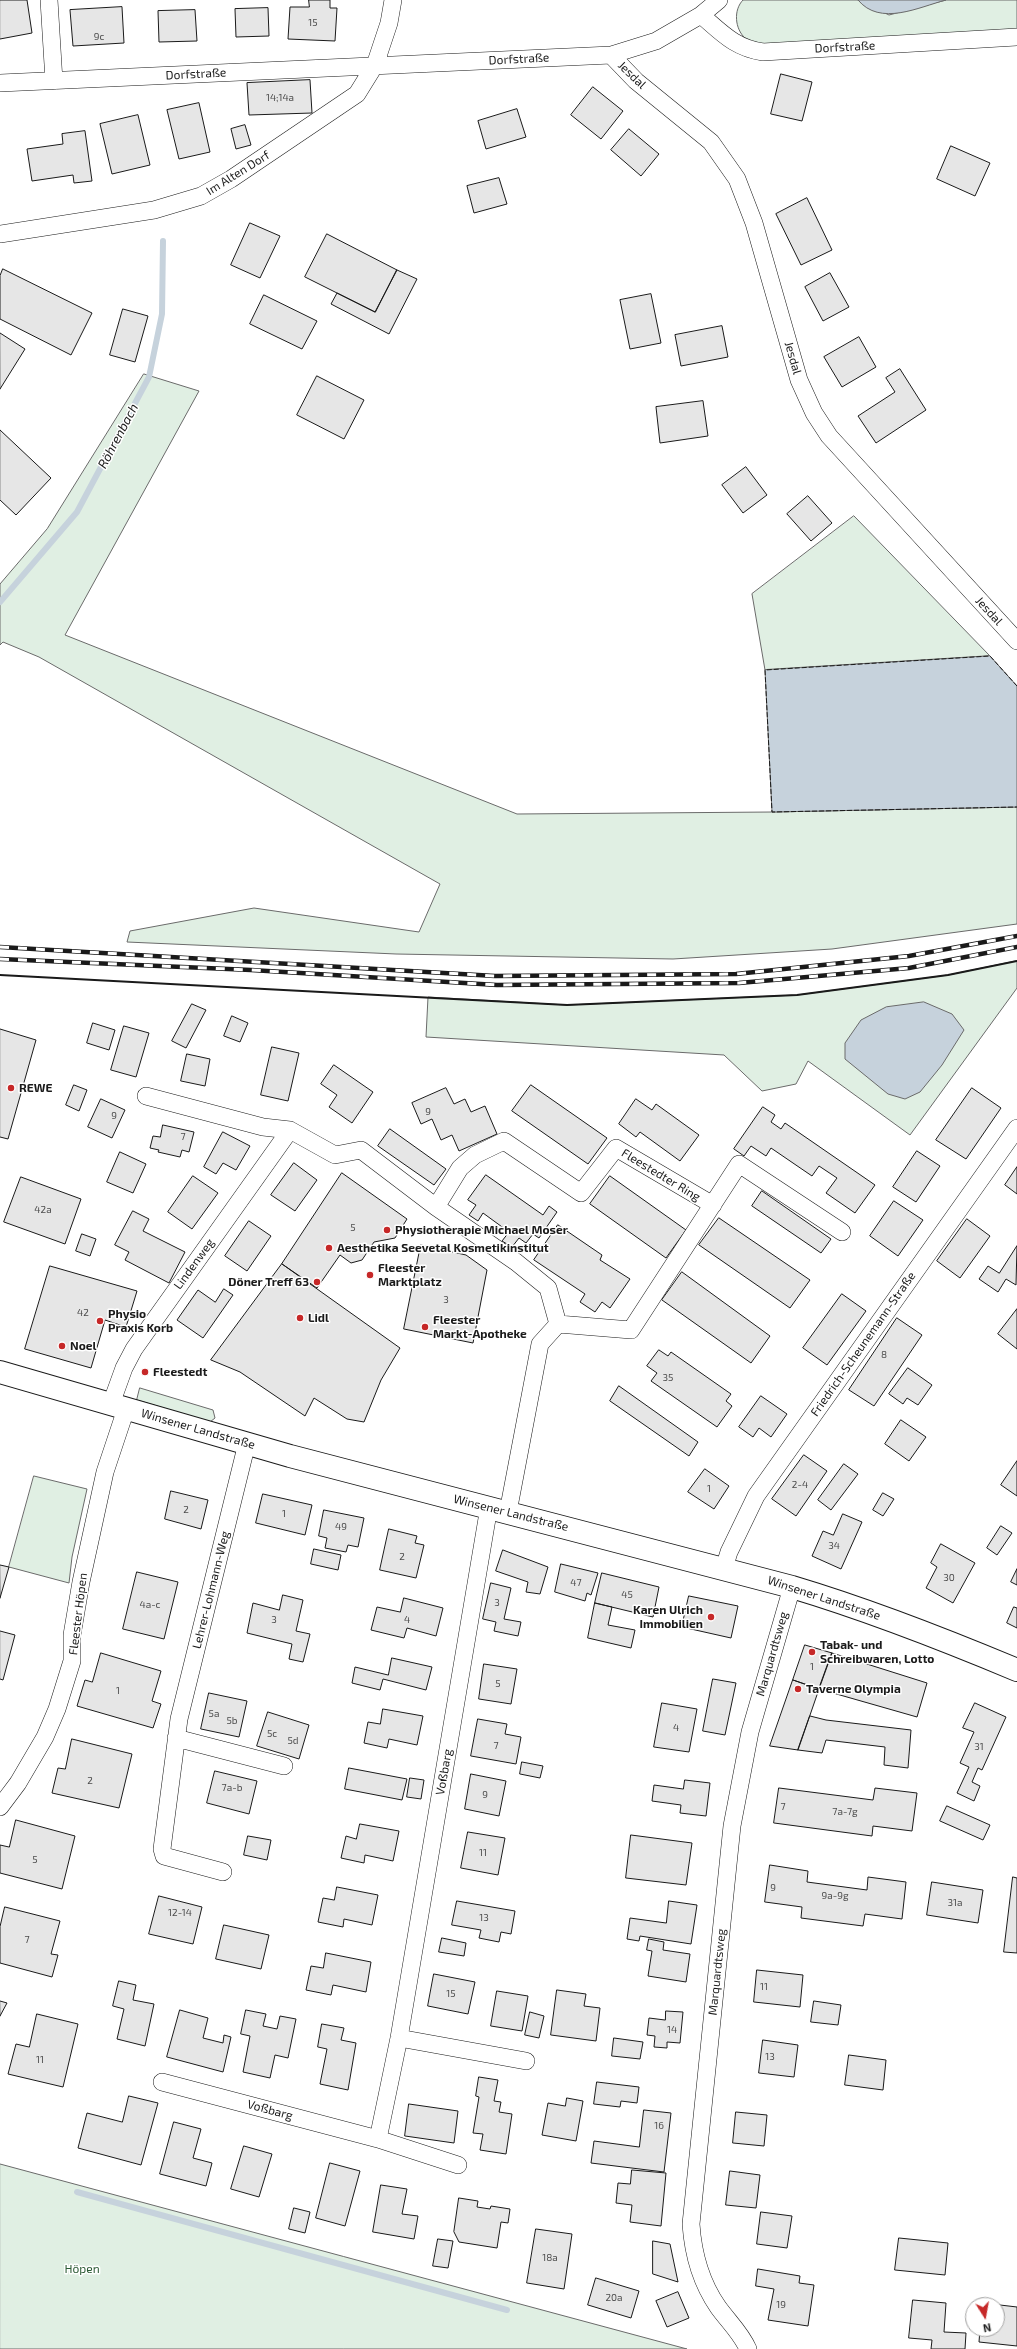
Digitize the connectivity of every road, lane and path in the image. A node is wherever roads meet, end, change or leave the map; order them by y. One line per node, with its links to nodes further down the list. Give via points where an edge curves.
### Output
1 (49, 0): 8 (street)
2 (393, 0): 7 (street, Im Alten Dorf, via 389,23)
3 (719, 0): 4 (street)
4 (701, 15): 5 (street, Dorfstraße, via 738,45 748,50 763,52); 6 (street, Dorfstraße, via 656,42)
5 (1017, 37)
6 (611, 55): 7 (street, Dorfstraße); 11 (street, Jesdal, via 636,81 712,142 737,179 754,223 799,380 814,413 829,436)
7 (375, 66): 8 (street, Dorfstraße); 10 (street, Im Alten Dorf, via 357,94 231,180 201,196 154,210)
8 (54, 81): 9 (street, Dorfstraße)
9 (0, 83)
10 (0, 234)
11 (1017, 641)
12 (146, 1096): 14 (street, via 263,1127)
13 (1017, 1128): 23 (street, Friedrich-Scheunemann-Straße, via 756,1496)
14 (290, 1130): 16 (street, via 335,1155 362,1150); 20 (street, Lindenweg, via 134,1349 124,1368)
15 (713, 1205): 16 (street, Fleestedter Ring, via 616,1148 581,1193 504,1141 475,1155 460,1168); 17 (street, Fleestedter Ring, via 739,1164); 18 (street, Fleestedter Ring, via 631,1330)
16 (436, 1207): 18 (street, via 516,1262 548,1288)
17 (842, 1232)
18 (558, 1324): 22 (street, via 540,1344)
19 (0, 1372): 20 (street, Winsener Landstraße)
20 (118, 1406): 21 (street, Winsener Landstraße); 28 (street, Fleester Höpen, via 81,1582 72,1635 72,1661 52,1724 18,1783)
21 (247, 1443): 22 (street, Winsener Landstraße); 26 (street, Lehrer-Lohmann-Weg)
22 (499, 1510): 23 (street, Winsener Landstraße); 30 (street, Voßbarg)
23 (724, 1568): 24 (street, Winsener Landstraße)
24 (792, 1587): 25 (street, Winsener Landstraße, via 854,1606 944,1639); 35 (street, Marquardtsweg, via 750,1732 732,1826 691,2224 693,2253 703,2281 717,2306 744,2340)
25 (1017, 1670)
26 (176, 1738): 27 (street); 29 (street, Lehrer-Lohmann-Weg, via 162,1849 164,1856)
27 (284, 1766)
28 (0, 1807)
29 (223, 1872)
30 (399, 2038): 31 (street); 33 (street, Voßbarg)
31 (526, 2061)
32 (162, 2082): 33 (street, Voßbarg)
33 (378, 2139): 34 (street, Voßbarg)
34 (458, 2165)
35 (748, 2349)

